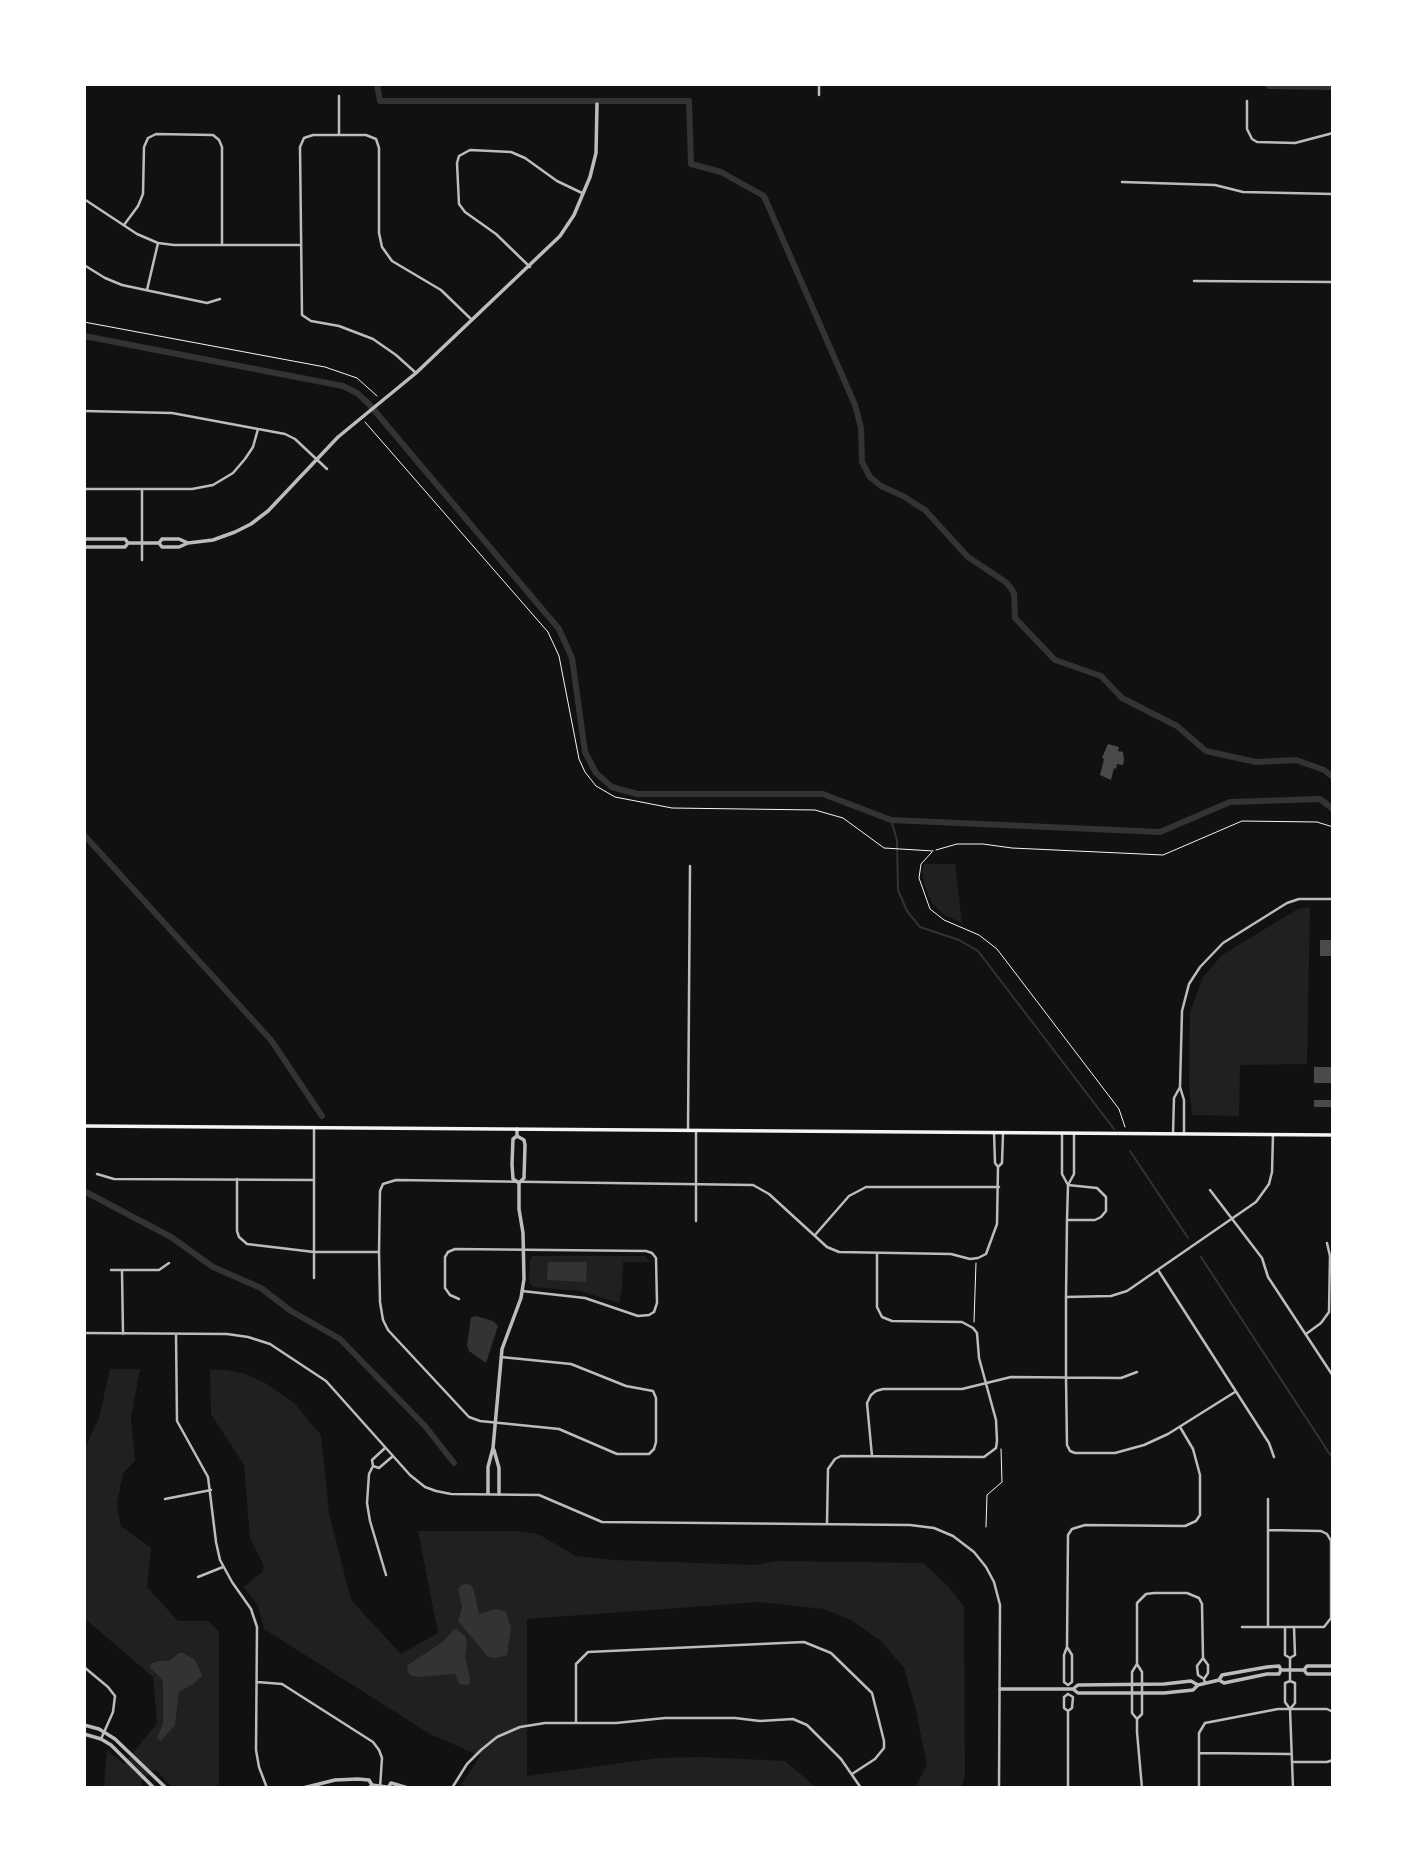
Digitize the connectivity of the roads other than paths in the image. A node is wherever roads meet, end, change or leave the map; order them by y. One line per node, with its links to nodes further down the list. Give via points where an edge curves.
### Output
1 (819, 84): 2 (street)
2 (819, 95)
3 (340, 96): 7 (street)
4 (1247, 102): 6 (street, via 1247,129 1259,143 1295,144)
5 (597, 104): 9 (street, via 596,153)
6 (1333, 133)
7 (340, 135): 15 (street, via 313,135 304,138 300,147); 22 (street, via 376,139 382,247 392,261 441,290)
8 (1122, 183): 10 (street)
9 (584, 194): 17 (street, via 560,236); 17 (street, via 518,155 483,150 461,154 457,163 459,204)
10 (1333, 194)
11 (84, 199): 12 (street)
12 (124, 225): 13 (street); 14 (street, via 143,194 148,138 156,134 209,135 218,138 222,147)
13 (158, 243): 14 (street); 20 (street)
14 (222, 245): 15 (street)
15 (300, 245): 23 (street, via 300,309 304,317 373,338)
16 (84, 265): 20 (street, via 105,278)
17 (530, 267): 22 (street)
18 (1194, 281): 19 (street)
19 (1333, 282)
20 (146, 290): 21 (street, via 207,303)
21 (220, 299)
22 (472, 320): 23 (street)
23 (416, 373): 26 (street)
24 (84, 411): 25 (street, via 172,412)
25 (258, 429): 26 (street, via 295,439); 29 (street, via 245,459 213,485)
26 (316, 459): 27 (street); 34 (street, via 251,524 213,540)
27 (327, 469)
28 (84, 489): 29 (street)
29 (142, 489): 32 (street)
30 (84, 539): 31 (street, via 125,539)
31 (128, 543): 32 (street); 35 (street, via 125,547)
32 (142, 543): 33 (street); 36 (street)
33 (159, 543): 34 (street, via 162,547); 34 (street, via 180,539)
34 (188, 543)
35 (84, 547)
36 (142, 560)
37 (690, 866): 43 (street)
38 (1333, 899): 39 (street, via 1287,903 1223,943 1200,967 1187,990 1180,1024)
39 (1180, 1087): 49 (street, via 1174,1098); 50 (street)
40 (84, 1126): 41 (main road)
41 (314, 1127): 42 (main road); 57 (street)
42 (517, 1129): 43 (main road); 53 (street)
43 (688, 1131): 44 (main road)
44 (696, 1131): 45 (main road); 59 (street)
45 (994, 1132): 46 (main road); 54 (street)
46 (1003, 1132): 47 (main road); 54 (street)
47 (1062, 1133): 48 (main road); 60 (street, via 1062,1174)
48 (1074, 1133): 49 (main road); 60 (street, via 1074,1174)
49 (1173, 1134): 50 (main road)
50 (1184, 1134): 51 (main road)
51 (1273, 1135): 52 (main road); 63 (street, via 1269,1184 1256,1202)
52 (1333, 1135)
53 (517, 1136): 58 (street, via 512,1164 513,1179); 58 (street, via 524,1140 524,1178)
54 (998, 1167): 61 (street)
55 (97, 1174): 56 (street, via 114,1179)
56 (237, 1179): 57 (street); 69 (street, via 237,1231 242,1241)
57 (314, 1180): 69 (street)
58 (519, 1183): 59 (street); 68 (street); 70 (street, via 389,1181 380,1191)
59 (696, 1185): 65 (street); 66 (street, via 760,1187)
60 (1068, 1185): 64 (street); 64 (street, via 1097,1188 1108,1204 1095,1220)
61 (999, 1187): 66 (street, via 866,1187 849,1196); 71 (street, via 997,1224 986,1254 970,1259 951,1254)
62 (1210, 1190): 63 (street)
63 (1233, 1219): 74 (street); 83 (street, via 1262,1258 1268,1278)
64 (1068, 1220): 78 (street)
65 (696, 1221)
66 (815, 1236): 71 (street, via 839,1252)
67 (1327, 1243): 83 (street, via 1329,1312)
68 (524, 1249): 77 (street); 77 (street, via 652,1253 657,1303 654,1312 638,1316 585,1298); 79 (street, via 448,1252 445,1288)
69 (314, 1252): 70 (street); 76 (street)
70 (379, 1252): 90 (street, via 380,1308 388,1330 470,1416)
71 (877, 1254): 88 (street, via 877,1307 882,1317 968,1324 977,1333)
72 (169, 1263): 75 (street, via 159,1270)
73 (111, 1270): 75 (street)
74 (1158, 1270): 78 (street, via 1119,1294); 89 (street)
75 (122, 1271): 81 (street)
76 (314, 1278)
77 (522, 1291): 84 (street)
78 (1066, 1297): 87 (street)
79 (459, 1299)
80 (84, 1334): 81 (street)
81 (122, 1334): 82 (street)
82 (176, 1334): 92 (street, via 236,1335 280,1349 326,1381); 98 (street, via 177,1421 204,1467)
83 (1306, 1334): 86 (street)
84 (500, 1357): 90 (street); 90 (street, via 571,1364 626,1386 648,1388 656,1398 656,1442 649,1454 617,1454 559,1429)
85 (1137, 1372): 87 (street, via 1121,1378)
86 (1333, 1376)
87 (1066, 1378): 88 (street, via 1011,1377); 91 (street, via 1070,1451 1115,1453)
88 (986, 1384): 95 (street, via 962,1389 883,1389 871,1395 867,1403); 95 (street, via 996,1420 996,1447 984,1457)
89 (1235, 1392): 91 (street); 96 (street)
90 (495, 1422): 93 (street)
91 (1180, 1427): 112 (street, via 1193,1449 1200,1475 1201,1509 1196,1521 1185,1526 1072,1529 1068,1535)
92 (385, 1448): 94 (street); 97 (street, via 372,1460)
93 (493, 1448): 99 (street); 100 (street)
94 (393, 1456): 97 (street, via 379,1468); 99 (street, via 415,1480 436,1491)
95 (872, 1456): 103 (street, via 835,1458 828,1469)
96 (1274, 1457)
97 (373, 1466): 106 (street, via 367,1503)
98 (211, 1490): 101 (street); 105 (street)
99 (488, 1493): 100 (street)
100 (499, 1494): 103 (street, via 539,1495 592,1520 612,1522)
101 (165, 1499)
102 (1268, 1499): 104 (street)
103 (827, 1524): 129 (street, via 933,1528 953,1536 979,1558 998,1593)
104 (1268, 1530): 109 (street); 111 (street, via 1321,1531 1331,1541 1329,1623)
105 (223, 1567): 107 (street); 124 (street, via 256,1618)
106 (386, 1575)
107 (198, 1577)
108 (1242, 1627): 109 (street)
109 (1268, 1627): 110 (street)
110 (1284, 1627): 111 (street); 114 (street, via 1285,1655)
111 (1294, 1627): 114 (street, via 1295,1655)
112 (1067, 1647): 130 (street, via 1072,1655); 130 (street, via 1064,1682)
113 (1203, 1658): 115 (street, via 1199,1598 1186,1593 1146,1594 1137,1603); 122 (street, via 1208,1665); 122 (street, via 1197,1666)
114 (1290, 1658): 119 (street)
115 (1137, 1664): 126 (street); 127 (street)
116 (1333, 1666): 120 (street, via 1307,1666)
117 (84, 1667): 138 (street, via 115,1696)
118 (1281, 1670): 119 (street); 123 (street, via 1279,1674); 123 (street, via 1279,1666 1251,1669 1222,1675)
119 (1290, 1670): 120 (street); 125 (street)
120 (1304, 1670): 121 (street, via 1307,1674)
121 (1333, 1674)
122 (1204, 1681): 123 (street); 128 (street)
123 (1220, 1681)
124 (257, 1682): 147 (street, via 282,1684 373,1742 382,1758); 151 (street, via 256,1750)
125 (1290, 1682): 133 (street, via 1285,1683 1285,1702); 133 (street, via 1295,1683 1295,1703)
126 (1132, 1685): 127 (street); 130 (street); 131 (street)
127 (1142, 1685): 128 (street, via 1191,1681); 132 (street)
128 (1198, 1685): 132 (street, via 1187,1691)
129 (1000, 1689): 130 (street); 156 (street)
130 (1069, 1689): 131 (street); 157 (street, via 1064,1697)
131 (1132, 1693): 132 (street); 135 (street, via 1132,1713)
132 (1142, 1693): 135 (street, via 1142,1714)
133 (1290, 1709): 134 (street); 141 (street, via 1205,1723); 142 (street)
134 (1333, 1712)
135 (1137, 1719): 158 (street)
136 (576, 1723): 145 (street, via 793,1719 807,1725); 145 (street, via 576,1664 588,1652 794,1641 811,1644 831,1653 872,1693 884,1748); 154 (street, via 536,1724 503,1734 473,1757)
137 (84, 1726): 138 (street)
138 (104, 1732): 140 (street); 150 (street)
139 (84, 1734): 140 (street)
140 (101, 1739): 149 (street)
141 (1200, 1753): 142 (street); 159 (street)
142 (1290, 1754): 144 (street)
143 (1333, 1760): 144 (street)
144 (1293, 1762): 160 (street)
145 (852, 1774): 155 (street)
146 (370, 1786): 147 (street); 152 (street, via 369,1780 345,1780)
147 (380, 1787): 148 (street)
148 (387, 1787): 153 (street, via 391,1783)
149 (154, 1788)
150 (166, 1788)
151 (267, 1788)
152 (303, 1788)
153 (408, 1788)
154 (452, 1788)
155 (861, 1788)
156 (999, 1788)
157 (1068, 1788)
158 (1142, 1788)
159 (1199, 1788)
160 (1293, 1788)

